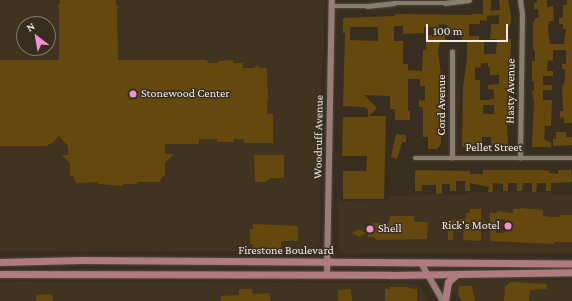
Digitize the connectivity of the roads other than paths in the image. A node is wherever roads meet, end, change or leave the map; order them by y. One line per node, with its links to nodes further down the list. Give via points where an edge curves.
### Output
1 (468, 0): 3 (street)
2 (520, 0): 8 (street, Hasty Avenue)
3 (432, 2): 4 (street, via 367,6)
4 (332, 3): 11 (street, Woodruff Avenue)
5 (452, 52): 7 (street, Cord Avenue)
6 (415, 158): 7 (street, Pellet Street)
7 (452, 158): 8 (street, Pellet Street)
8 (520, 158): 9 (street, Pellet Street)
9 (572, 158)
10 (0, 262): 11 (main road, Firestone Boulevard)
11 (327, 262): 12 (main road, Firestone Boulevard); 16 (street, Woodruff Avenue)
12 (421, 263): 13 (main road, Firestone Boulevard); 17 (street)
13 (572, 263)
14 (572, 272): 18 (main road, Firestone Boulevard)
15 (0, 274): 16 (main road, Firestone Boulevard)
16 (327, 274): 17 (main road, Firestone Boulevard)
17 (426, 274): 18 (main road, Firestone Boulevard); 19 (street)
18 (457, 274): 19 (main road, via 448,282)
19 (444, 301)

